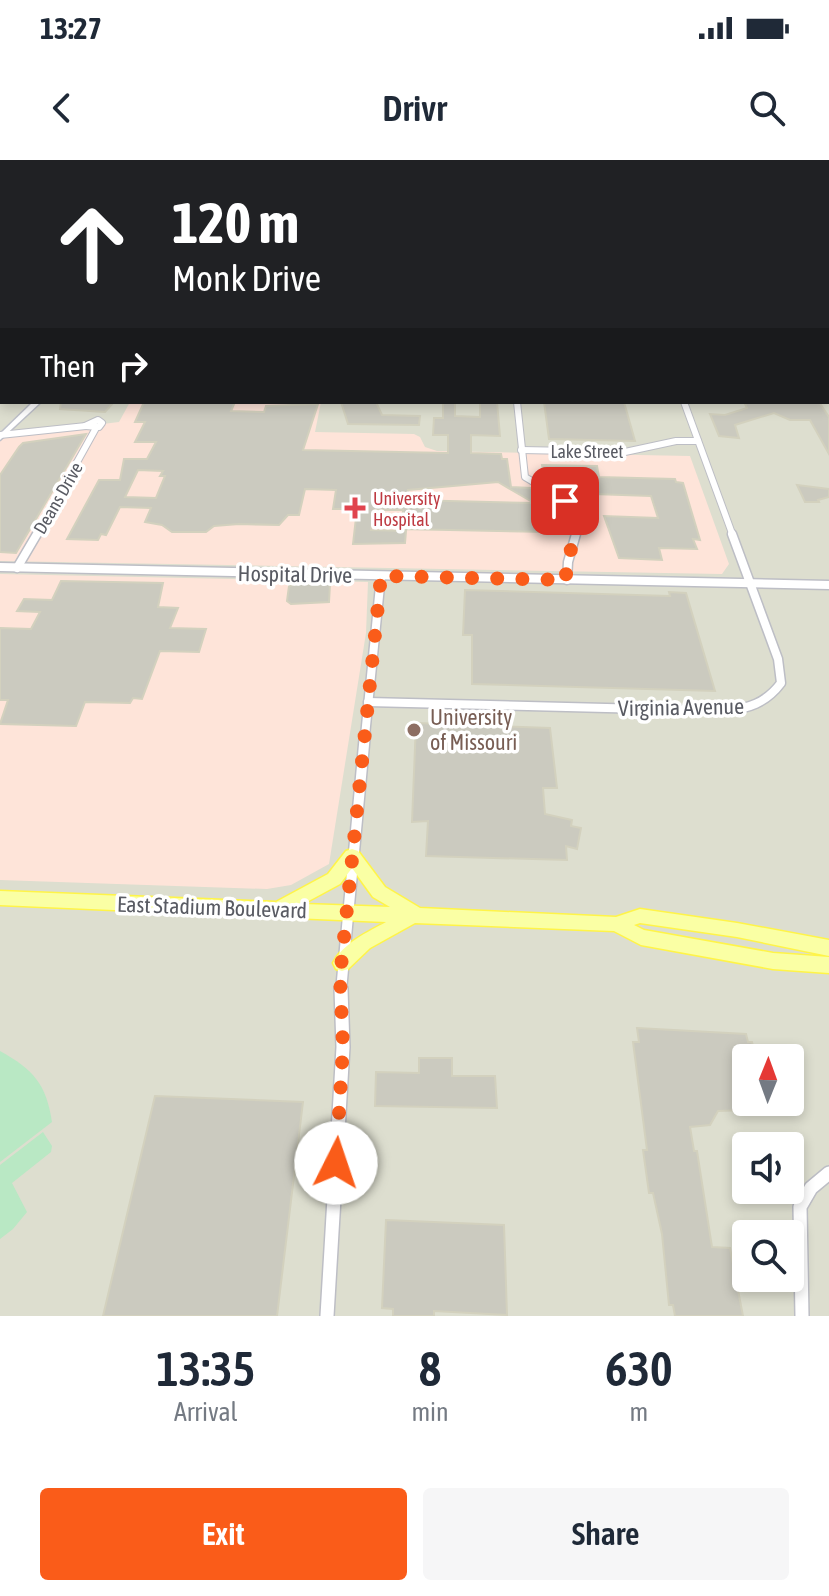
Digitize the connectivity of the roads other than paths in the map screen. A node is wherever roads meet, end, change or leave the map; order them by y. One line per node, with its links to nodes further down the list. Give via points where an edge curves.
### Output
1 (35, 404): 4 (street)
2 (517, 404): 6 (street)
3 (685, 404): 5 (street, Virginia Avenue)
4 (1, 437): 8 (street, Deans Drive, via 102,421)
5 (698, 441): 6 (street, Lake Street, via 625,452); 11 (street, Virginia Avenue)
6 (521, 450): 10 (street, via 525,477 570,504 576,534 565,568)
7 (0, 567): 8 (street, Hospital Drive)
8 (17, 568): 9 (street, Hospital Drive)
9 (381, 576): 10 (street, Hospital Drive); 13 (street)
10 (567, 580): 11 (street, Hospital Drive)
11 (751, 584): 12 (street, Hospital Drive); 13 (street, Virginia Avenue, via 778,659 781,683 764,702 748,709)
12 (829, 585)
13 (368, 702): 14 (street)
14 (352, 856): 16 (main road, via 334,879); 17 (street); 18 (main road, via 379,892)
15 (0, 898): 16 (main road, East Stadium Boulevard)
16 (278, 909): 17 (main road, East Stadium Boulevard)
17 (346, 911): 18 (main road, East Stadium Boulevard); 21 (street)
18 (415, 914): 19 (main road, East Stadium Boulevard); 21 (main road, via 364,943)
19 (616, 924): 20 (main road, East Stadium Boulevard, via 640,916); 22 (main road, East Stadium Boulevard, via 641,937 773,961)
20 (829, 948)
21 (342, 963): 24 (street, via 343,1047)
22 (829, 965)
23 (829, 1173): 25 (street, via 800,1207)
24 (327, 1316)
25 (802, 1316)

